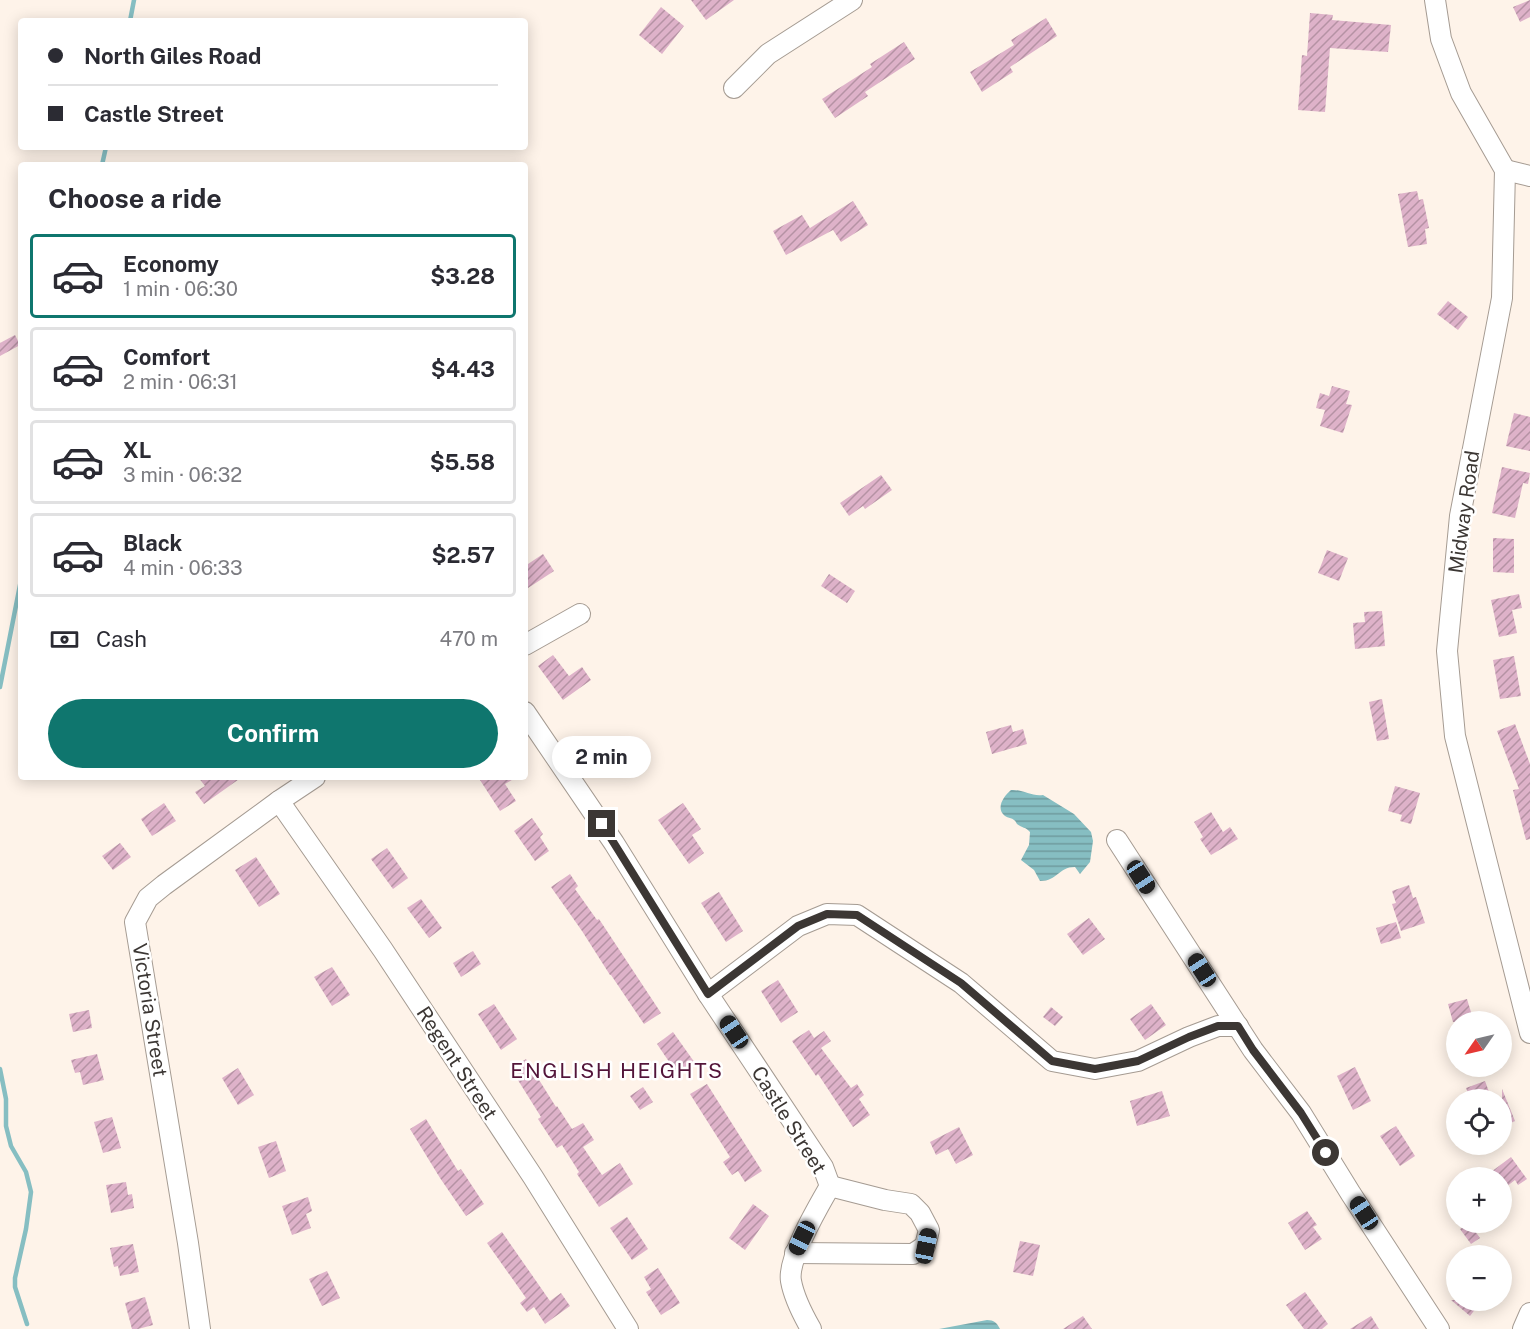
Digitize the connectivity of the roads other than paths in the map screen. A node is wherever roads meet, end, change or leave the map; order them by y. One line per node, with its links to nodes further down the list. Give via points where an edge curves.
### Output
1 (852, 0): 3 (street, via 768,54)
2 (1430, 1): 4 (street, via 1461,93)
3 (734, 88)
4 (1505, 170): 5 (street); 14 (street, Midway Road, via 1502,298 1460,516 1447,651 1455,736)
5 (1530, 176)
6 (580, 614): 7 (street)
7 (528, 643)
8 (528, 716): 12 (street, Castle Street, via 614,843)
9 (310, 780): 10 (street, Victoria Street)
10 (279, 801): 18 (street, Victoria Street, via 148,898 135,922); 19 (street, Regent Street, via 390,960)
11 (1117, 840): 13 (street)
12 (708, 994): 13 (street, via 798,926 827,914 857,915 961,983 1052,1061 1095,1069 1138,1061 1218,1026); 15 (street, Castle Street, via 823,1167)
13 (1238, 1026): 21 (street, via 1301,1113)
14 (1530, 1033)
15 (830, 1186): 16 (street, Castle Street); 16 (street, via 911,1204 928,1230 926,1246 913,1254)
16 (795, 1253): 20 (street, Castle Street, via 791,1280)
17 (1530, 1313): 22 (street)
18 (200, 1329)
19 (628, 1329)
20 (811, 1329)
21 (1439, 1329)
22 (1523, 1329)

